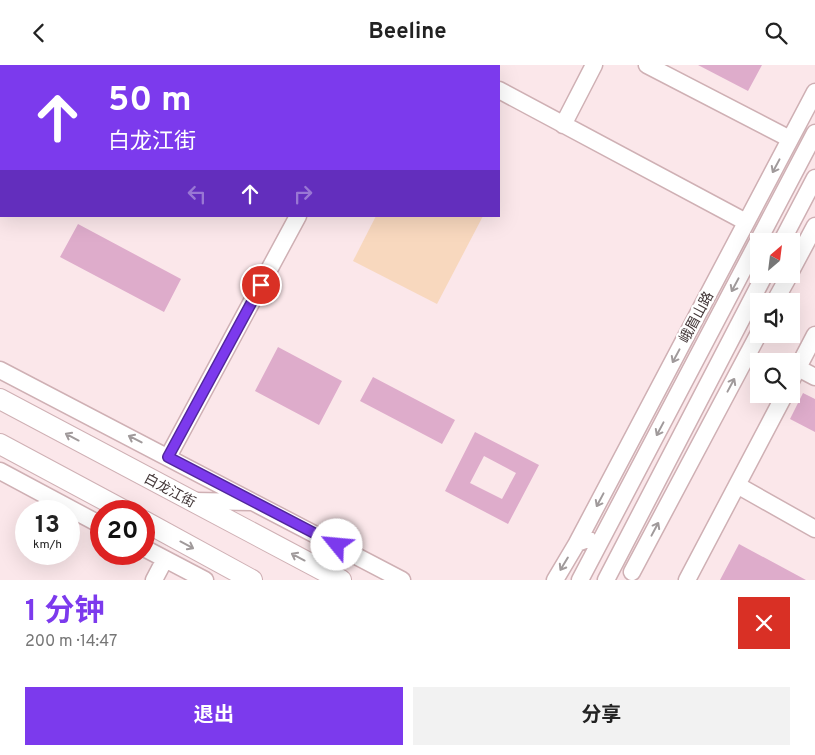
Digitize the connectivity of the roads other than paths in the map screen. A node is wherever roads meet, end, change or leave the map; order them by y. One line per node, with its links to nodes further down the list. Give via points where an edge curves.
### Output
1 (594, 65): 5 (street)
2 (647, 65): 7 (street)
3 (500, 91): 5 (street)
4 (815, 92): 7 (street, 峨眉山路)
5 (564, 125): 10 (street)
6 (815, 133): 33 (street, 峨眉山路, one-way to 33)
7 (790, 139): 10 (street, 峨眉山路, one-way to 10)
8 (815, 178): 12 (street)
9 (297, 217): 24 (street)
10 (746, 222): 34 (street, 峨眉山路, one-way to 34)
11 (815, 226): 13 (street)
12 (786, 233)
13 (800, 255)
14 (760, 283): 35 (street)
15 (815, 335): 17 (street)
16 (754, 343): 38 (street, one-way to 16)
17 (800, 364)
18 (0, 370): 24 (street, 白龙江街, one-way to 18)
19 (800, 375): 20 (street)
20 (815, 377)
21 (0, 399): 28 (main road, 白龙江街, one-way to 21)
22 (779, 403): 26 (street)
23 (0, 444): 27 (main road)
24 (168, 457): 29 (street, 白龙江街)
25 (0, 471): 30 (street)
26 (737, 485): 32 (street); 47 (street)
27 (104, 500)
28 (192, 501): 29 (street); 42 (main road, 白龙江街, one-way to 28)
29 (256, 502): 43 (street, 白龙江街)
30 (90, 519)
31 (155, 527): 41 (main road, one-way to 41)
32 (815, 529)
33 (604, 534): 34 (street); 45 (street, 峨眉山路)
34 (577, 543): 44 (street, 峨眉山路, one-way to 44)
35 (623, 547): 38 (street); 46 (street)
36 (155, 554): 37 (street)
37 (165, 559): 39 (street); 40 (street)
38 (630, 576)
39 (154, 580)
40 (205, 580)
41 (252, 580)
42 (341, 580)
43 (402, 580)
44 (555, 580)
45 (580, 580)
46 (606, 580)
47 (687, 580)

